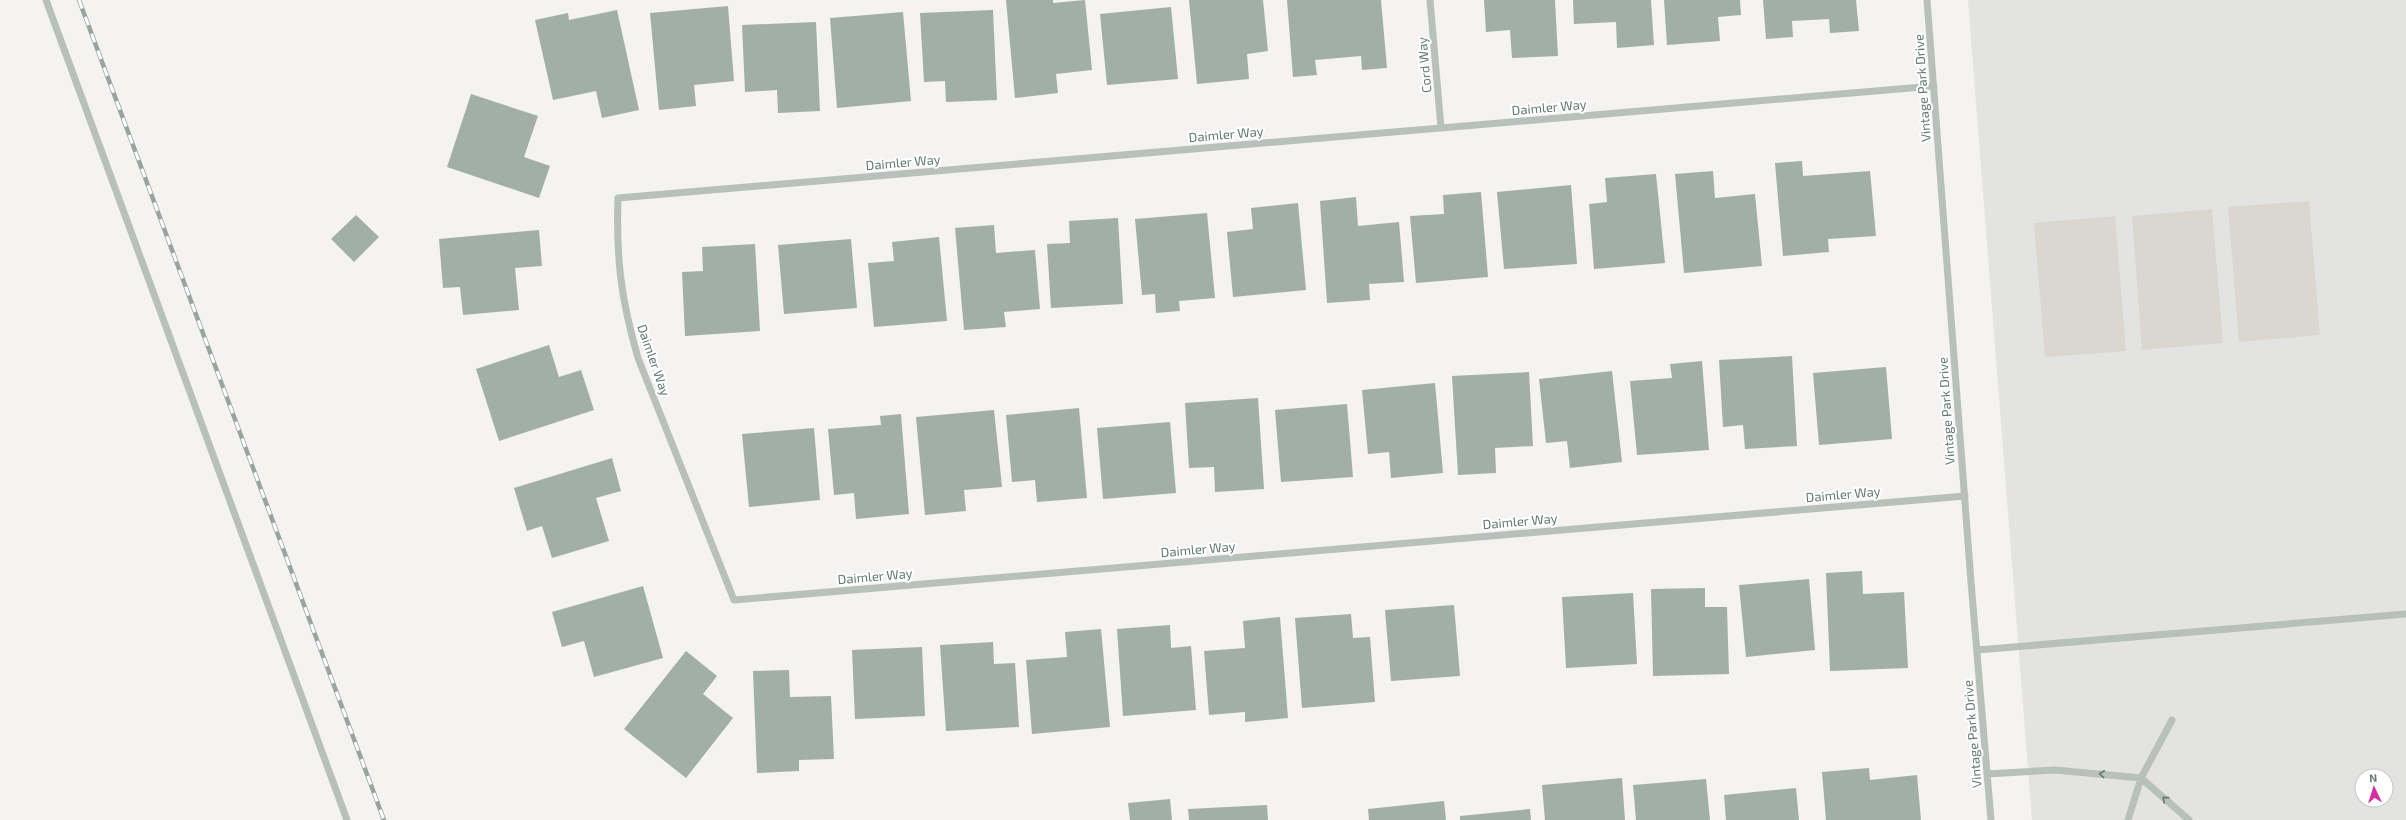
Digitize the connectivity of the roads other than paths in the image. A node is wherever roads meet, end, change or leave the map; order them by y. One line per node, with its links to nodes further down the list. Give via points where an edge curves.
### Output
1 (46, 0): 12 (street)
2 (1430, 0): 5 (street, Cord Way)
3 (1927, 0): 4 (street, Vintage Park Drive)
4 (1934, 86): 5 (street, Daimler Way); 6 (street, Vintage Park Drive)
5 (1441, 128): 6 (street, Daimler Way, via 618,198 619,278 638,358 734,600)
6 (1965, 496): 8 (street, Vintage Park Drive)
7 (2406, 614): 8 (street)
8 (1977, 650): 10 (street, Vintage Park Drive)
9 (2172, 720): 11 (street)
10 (1987, 774): 11 (street, one-way to 10, via 2055,770); 13 (street, Vintage Park Drive)
11 (2141, 778): 14 (street); 15 (street, one-way to 11)
12 (347, 820)
13 (1991, 820)
14 (2128, 820)
15 (2189, 820)

